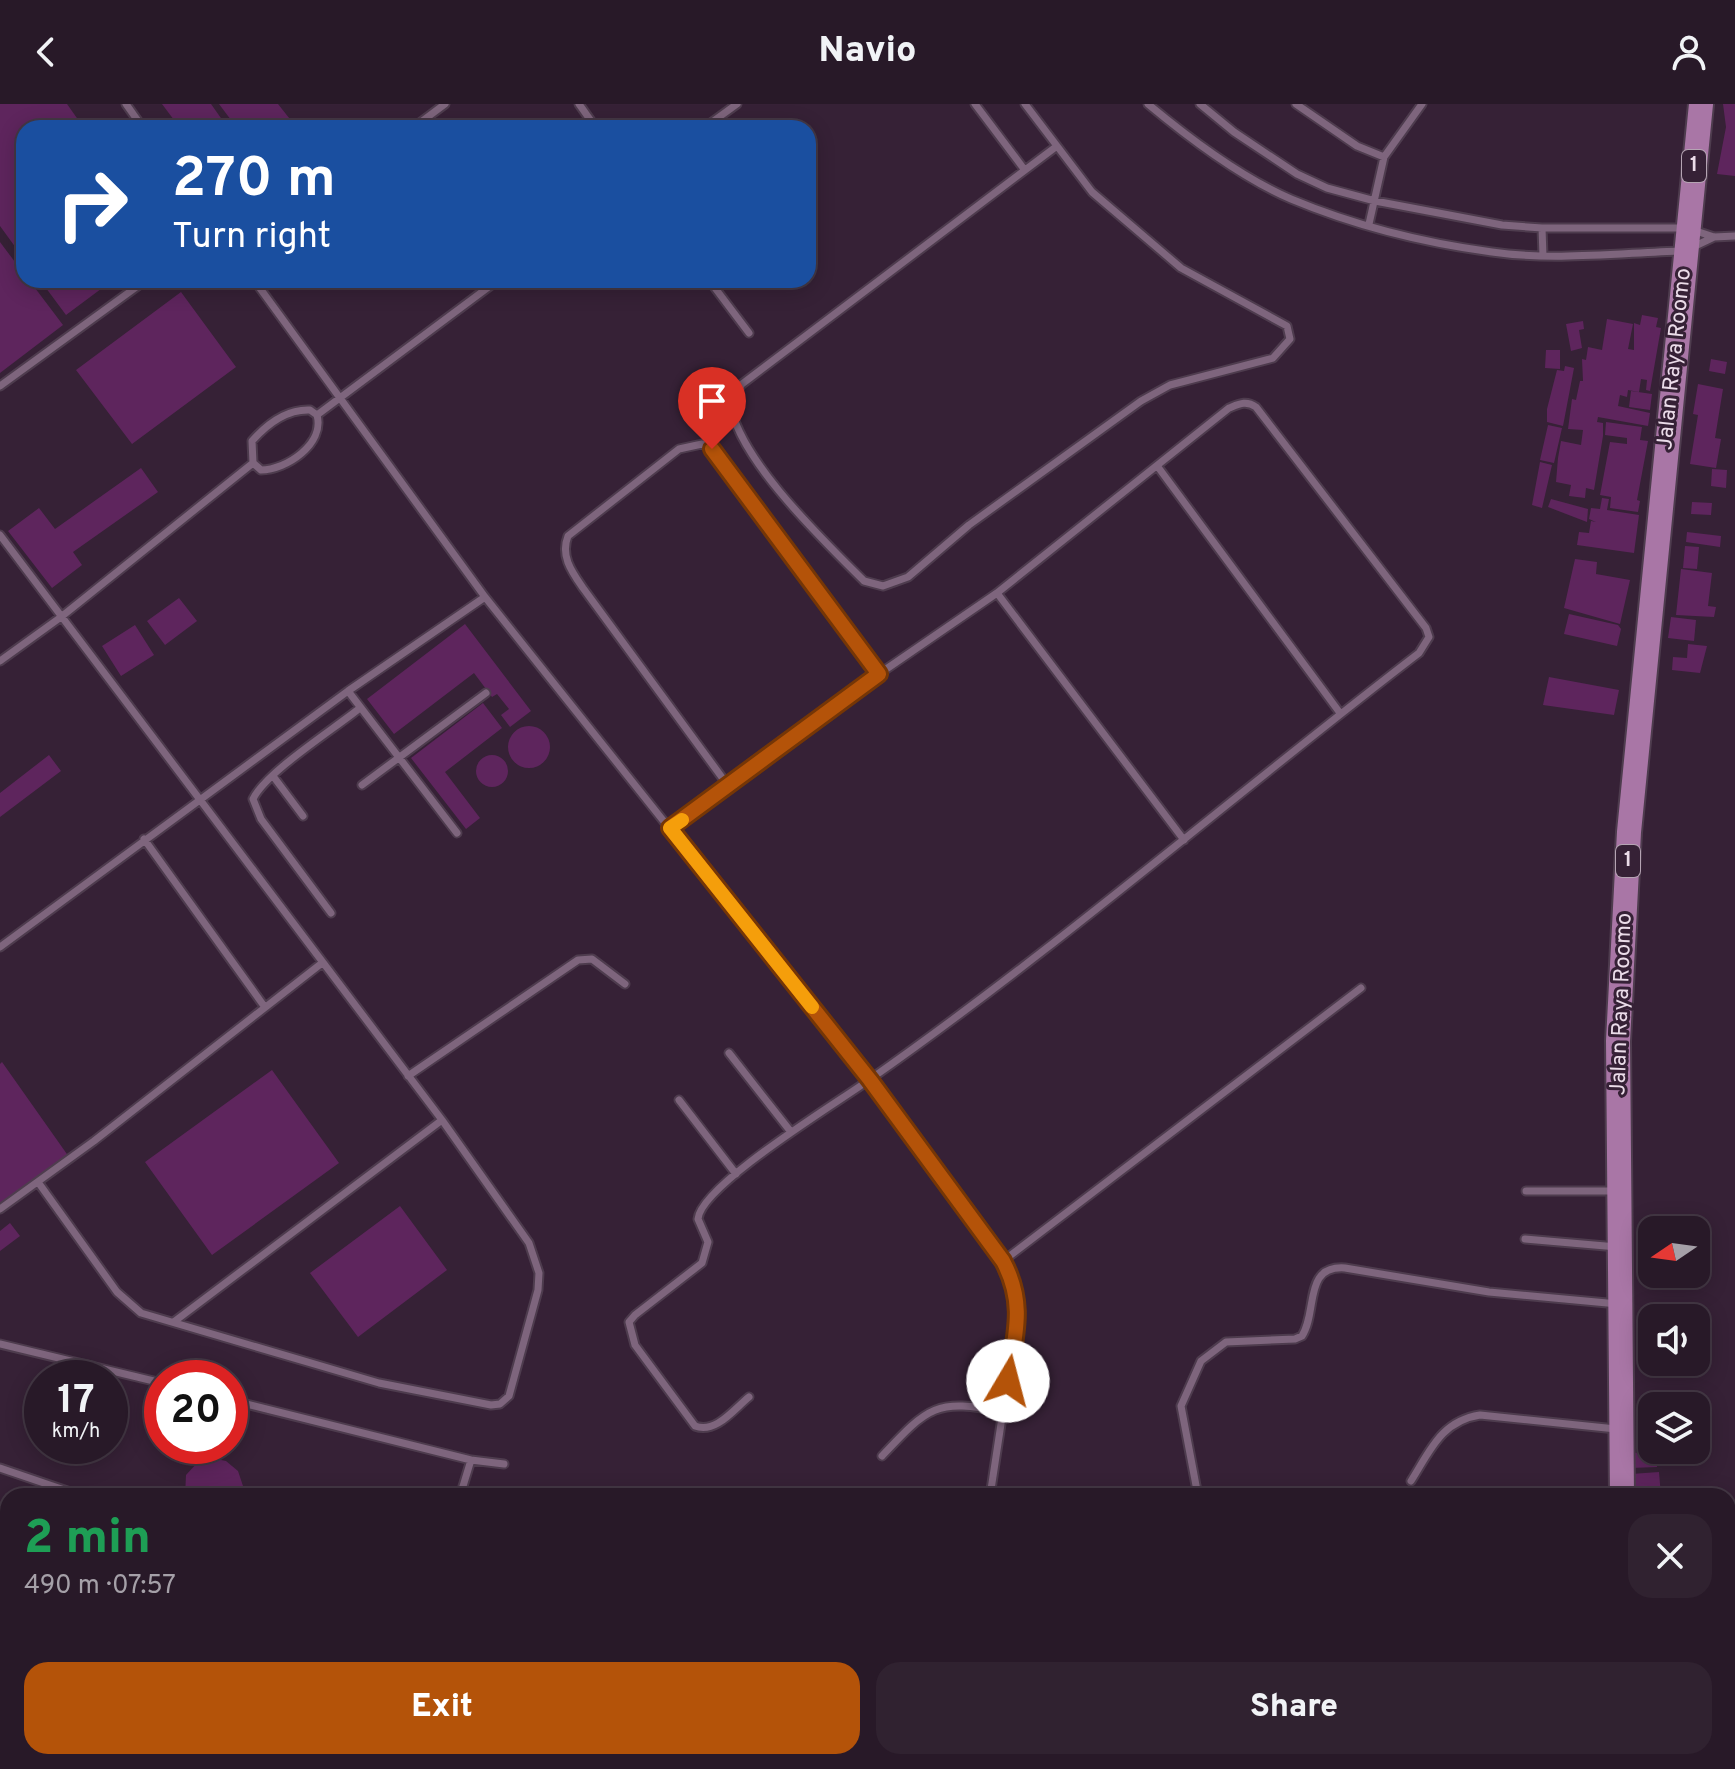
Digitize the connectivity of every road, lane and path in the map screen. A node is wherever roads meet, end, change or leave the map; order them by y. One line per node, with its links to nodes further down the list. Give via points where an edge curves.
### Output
1 (445, 104): 10 (lane)
2 (737, 104): 11 (lane)
3 (975, 104): 14 (lane)
4 (1025, 104): 12 (lane)
5 (1148, 104): 16 (lane, via 1181,131 1289,198)
6 (1200, 104): 15 (lane, via 1297,174)
7 (1296, 104): 13 (lane, via 1357,146)
8 (1422, 104): 13 (lane)
9 (1701, 104): 20 (highway, 1)
10 (424, 120)
11 (715, 120)
12 (1057, 146): 14 (lane); 14 (lane, via 1092,192 1181,268 1273,316 1287,326 1290,339 1273,358 1170,385 969,525 908,577 883,586 864,581 768,475 742,440 730,402 742,384)
13 (1384, 157): 15 (lane)
14 (1024, 169)
15 (1375, 201): 16 (lane); 17 (lane)
16 (1369, 224): 21 (lane, via 1493,253)
17 (1542, 228): 20 (lane); 21 (lane)
18 (1735, 236): 19 (lane)
19 (1714, 237): 20 (lane); 20 (lane)
20 (1686, 239): 21 (lane); 67 (highway, Jalan Raya Roomo / 1, via 1629,832 1618,1041)
21 (1543, 256)
22 (135, 288): 27 (lane)
23 (260, 288): 28 (lane)
24 (487, 288): 28 (lane)
25 (715, 288): 26 (lane)
26 (749, 333)
27 (0, 386)
28 (340, 398): 29 (lane); 34 (lane)
29 (317, 415): 30 (lane, via 292,411 262,429 252,441); 30 (lane, via 320,424 314,439 284,467 261,470)
30 (253, 463): 35 (lane)
31 (1158, 467): 33 (lane); 41 (lane); 41 (lane, via 1229,408 1249,402 1426,628 1429,637 1419,653)
32 (0, 535): 35 (lane)
33 (997, 593): 37 (lane); 51 (lane)
34 (485, 597): 38 (lane); 48 (lane)
35 (61, 617): 36 (lane); 46 (lane)
36 (0, 661)
37 (879, 674): 45 (lane); 45 (lane, via 712,449 702,444 679,449 568,536 564,546 572,572)
38 (348, 691): 40 (lane); 46 (lane)
39 (486, 693): 42 (lane)
40 (360, 708): 42 (lane); 43 (lane)
41 (1340, 713): 51 (lane)
42 (399, 758): 44 (lane); 49 (lane)
43 (273, 776): 47 (lane); 52 (lane, via 258,789 254,807)
44 (362, 785)
45 (729, 787): 48 (lane)
46 (199, 798): 50 (lane); 54 (lane)
47 (303, 816)
48 (670, 828): 60 (lane)
49 (457, 833)
50 (144, 839): 53 (lane); 57 (lane)
51 (1184, 840): 60 (lane)
52 (331, 913)
53 (0, 947)
54 (322, 963): 57 (lane); 59 (lane)
55 (625, 984): 59 (lane, via 592,959 578,960)
56 (1361, 988): 71 (lane)
57 (264, 1006): 65 (lane)
58 (729, 1053): 63 (lane)
59 (408, 1076): 62 (lane)
60 (870, 1080): 63 (lane); 71 (lane)
61 (679, 1100): 64 (lane)
62 (442, 1120): 73 (lane); 73 (lane, via 529,1243 539,1273 515,1379 505,1401 491,1405 379,1383)
63 (791, 1132): 64 (lane)
64 (736, 1174): 76 (lane, via 699,1211 708,1242 702,1263 635,1315 629,1331 695,1426 714,1426)
65 (38, 1182): 68 (lane); 73 (lane, via 129,1305)
66 (1526, 1191): 67 (lane)
67 (1619, 1191): 70 (highway, Jalan Raya Roomo / 1)
68 (0, 1209)
69 (1525, 1239): 70 (lane)
70 (1619, 1248): 72 (highway, Jalan Raya Roomo / 1)
71 (1003, 1261): 78 (lane, via 1016,1285 1017,1319)
72 (1620, 1304): 79 (highway, Jalan Raya Roomo / 1); 88 (lane, via 1489,1292 1345,1268 1326,1271 1316,1280 1302,1336 1226,1342 1201,1361 1181,1406)
73 (175, 1321)
74 (0, 1344): 75 (lane)
75 (144, 1379)
76 (749, 1397)
77 (248, 1404): 81 (lane)
78 (1003, 1412): 80 (lane, via 962,1403 936,1408); 87 (lane)
79 (1622, 1429): 84 (lane, via 1464,1417 1442,1430); 89 (highway, Jalan Raya Roomo / 1)
80 (882, 1456)
81 (471, 1460): 82 (lane); 86 (lane)
82 (504, 1464)
83 (0, 1468): 85 (lane)
84 (1411, 1481)
85 (59, 1488)
86 (462, 1488)
87 (991, 1488)
88 (1196, 1488)
89 (1622, 1488)

